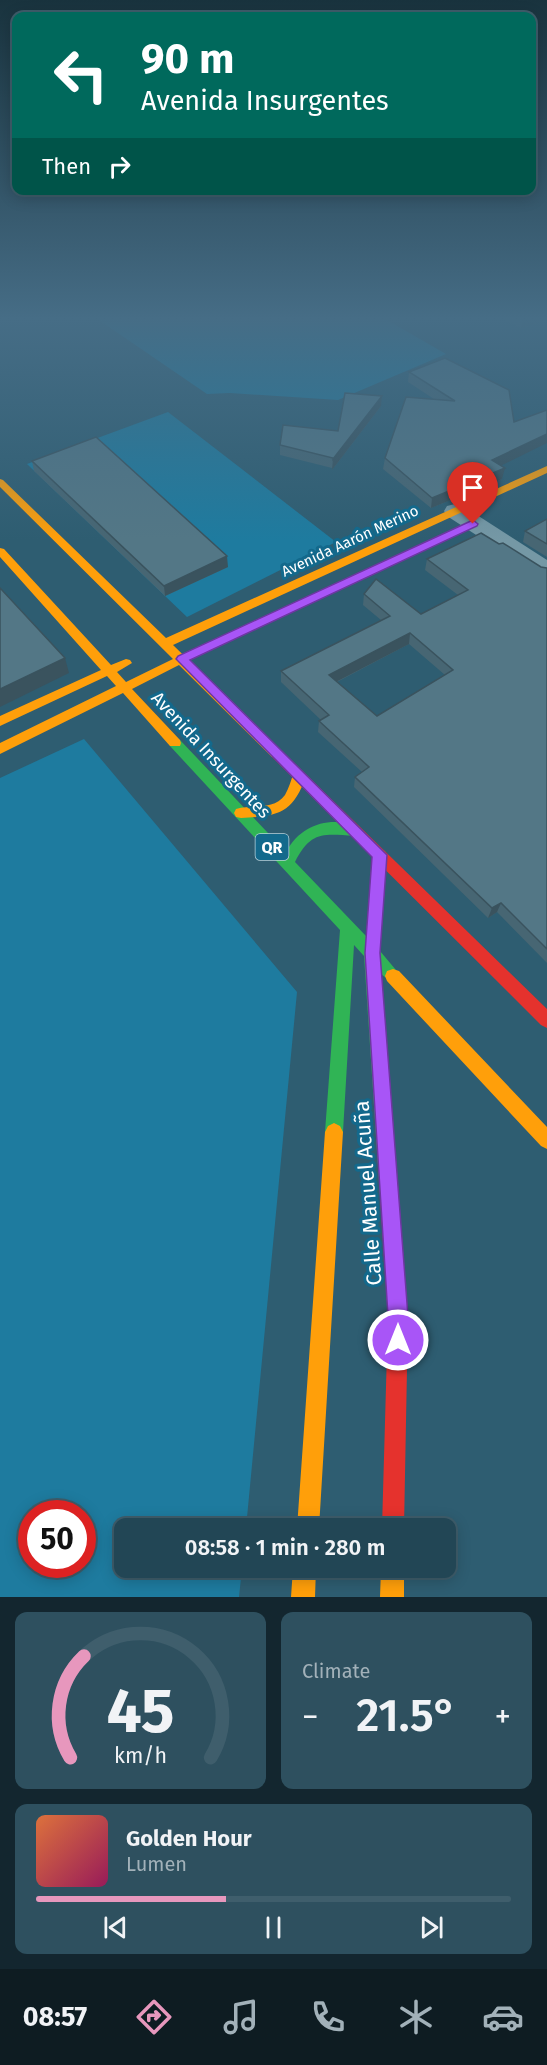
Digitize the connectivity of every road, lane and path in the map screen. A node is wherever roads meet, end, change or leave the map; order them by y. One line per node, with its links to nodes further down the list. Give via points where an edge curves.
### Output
1 (547, 469): 3 (main road, Avenida Aarón Merino)
2 (0, 482): 6 (main road)
3 (469, 520): 5 (street); 6 (main road, Avenida Aarón Merino)
4 (0, 551): 8 (main road, Avenida Insurgentes / QR)
5 (547, 571)
6 (166, 643): 7 (main road); 8 (main road, Avenida Aarón Merino)
7 (188, 657): 9 (main road); 12 (main road)
8 (108, 671): 9 (main road, Avenida Insurgentes / QR); 10 (main road, Avenida Aarón Merino)
9 (124, 689): 11 (main road); 13 (main road, Avenida Insurgentes / QR)
10 (0, 721)
11 (0, 749)
12 (299, 776): 13 (main road, via 292,798 282,806); 14 (main road)
13 (241, 813): 16 (main road, Avenida Insurgentes / QR)
14 (354, 830): 15 (main road); 16 (main road, via 308,831 298,839)
15 (380, 855): 18 (main road, Calle Manuel Acuña); 19 (main road)
16 (287, 863): 17 (main road, Avenida Insurgentes / QR)
17 (348, 927): 18 (main road, Avenida Insurgentes / QR); 21 (main road, Calle Manuel Acuña)
18 (372, 953): 20 (main road, Avenida Insurgentes / QR); 22 (main road, Calle Manuel Acuña, via 398,1316)
19 (547, 1020)
20 (547, 1140)
21 (309, 1518)
22 (393, 1518)
23 (304, 1578): 25 (main road)
24 (393, 1578): 26 (main road)
25 (303, 1597)
26 (392, 1597)

